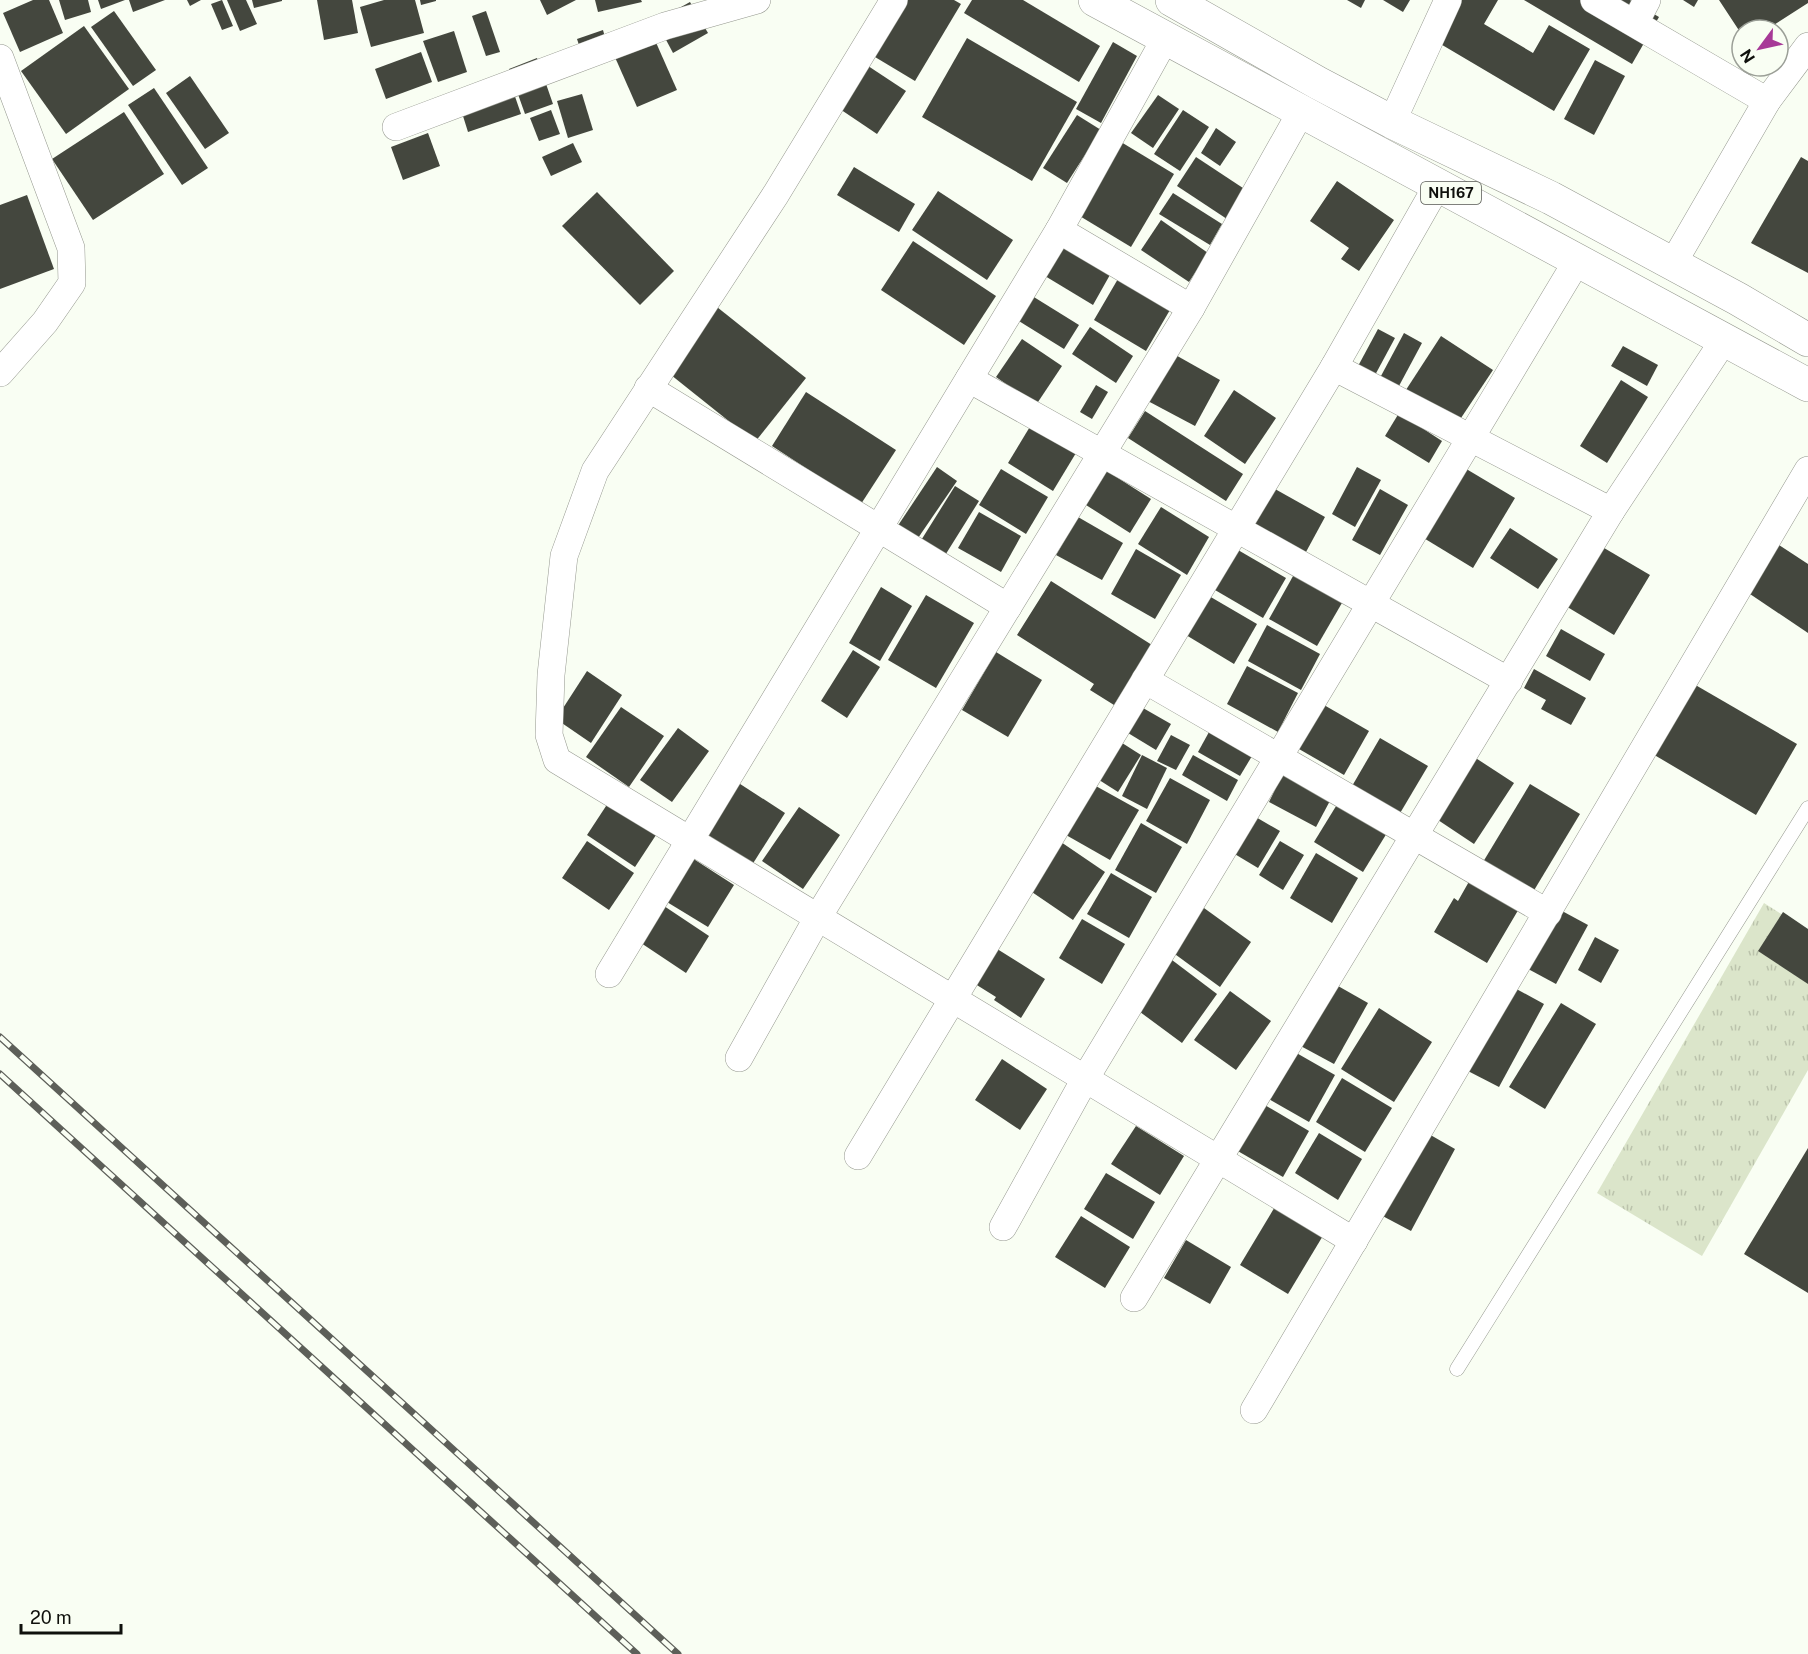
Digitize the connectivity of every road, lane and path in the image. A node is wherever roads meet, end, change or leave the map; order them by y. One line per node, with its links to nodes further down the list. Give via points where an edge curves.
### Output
1 (757, 0): 14 (street, via 665,26)
2 (894, 0): 26 (street, via 776,194)
3 (1095, 0): 8 (highway, NH167)
4 (1172, 0): 13 (highway, NH167)
5 (1448, 0): 13 (street)
6 (1594, 0): 7 (street)
7 (1641, 12): 11 (street)
8 (1165, 39): 12 (highway, NH167); 16 (street)
9 (1808, 46): 11 (street)
10 (0, 58): 23 (street, via 71,248 72,283 45,322)
11 (1767, 100): 18 (street)
12 (1300, 112): 15 (highway, NH167); 19 (street)
13 (1392, 122): 18 (highway, NH167, via 1551,198)
14 (396, 127)
15 (1437, 186): 17 (highway, NH167); 22 (street)
16 (1059, 230): 19 (street); 24 (street)
17 (1577, 261): 20 (highway, NH167); 27 (street)
18 (1672, 265): 21 (highway, NH167)
19 (1191, 308): 28 (street)
20 (1724, 340): 25 (highway, NH167); 30 (street)
21 (1808, 340)
22 (1334, 367): 27 (street); 32 (street)
23 (0, 373)
24 (969, 379): 28 (street); 31 (street)
25 (1808, 385)
26 (648, 388): 31 (street); 40 (street, via 595,471 564,556 549,735 556,760)
27 (1473, 439): 30 (street); 33 (street)
28 (1102, 453): 32 (street); 34 (street)
29 (1808, 470): 41 (street)
30 (1611, 512): 36 (street)
31 (879, 527): 34 (street); 40 (street)
32 (1236, 529): 33 (street); 35 (street)
33 (1372, 604): 36 (street); 37 (street)
34 (1008, 607): 42 (street)
35 (1145, 680): 37 (street); 44 (street)
36 (1509, 681): 39 (street)
37 (1280, 758): 39 (street); 46 (street)
38 (1808, 808): 52 (lane)
39 (1414, 836): 41 (street); 48 (street)
40 (690, 840): 42 (street); 43 (street)
41 (1548, 913): 50 (street)
42 (818, 917): 44 (street); 45 (street)
43 (609, 974)
44 (951, 998): 46 (street); 47 (street)
45 (739, 1058)
46 (1085, 1079): 48 (street); 49 (street)
47 (858, 1156)
48 (1218, 1159): 50 (street); 51 (street)
49 (1003, 1227)
50 (1354, 1241): 53 (street)
51 (1134, 1298)
52 (1458, 1369)
53 (1254, 1410)

